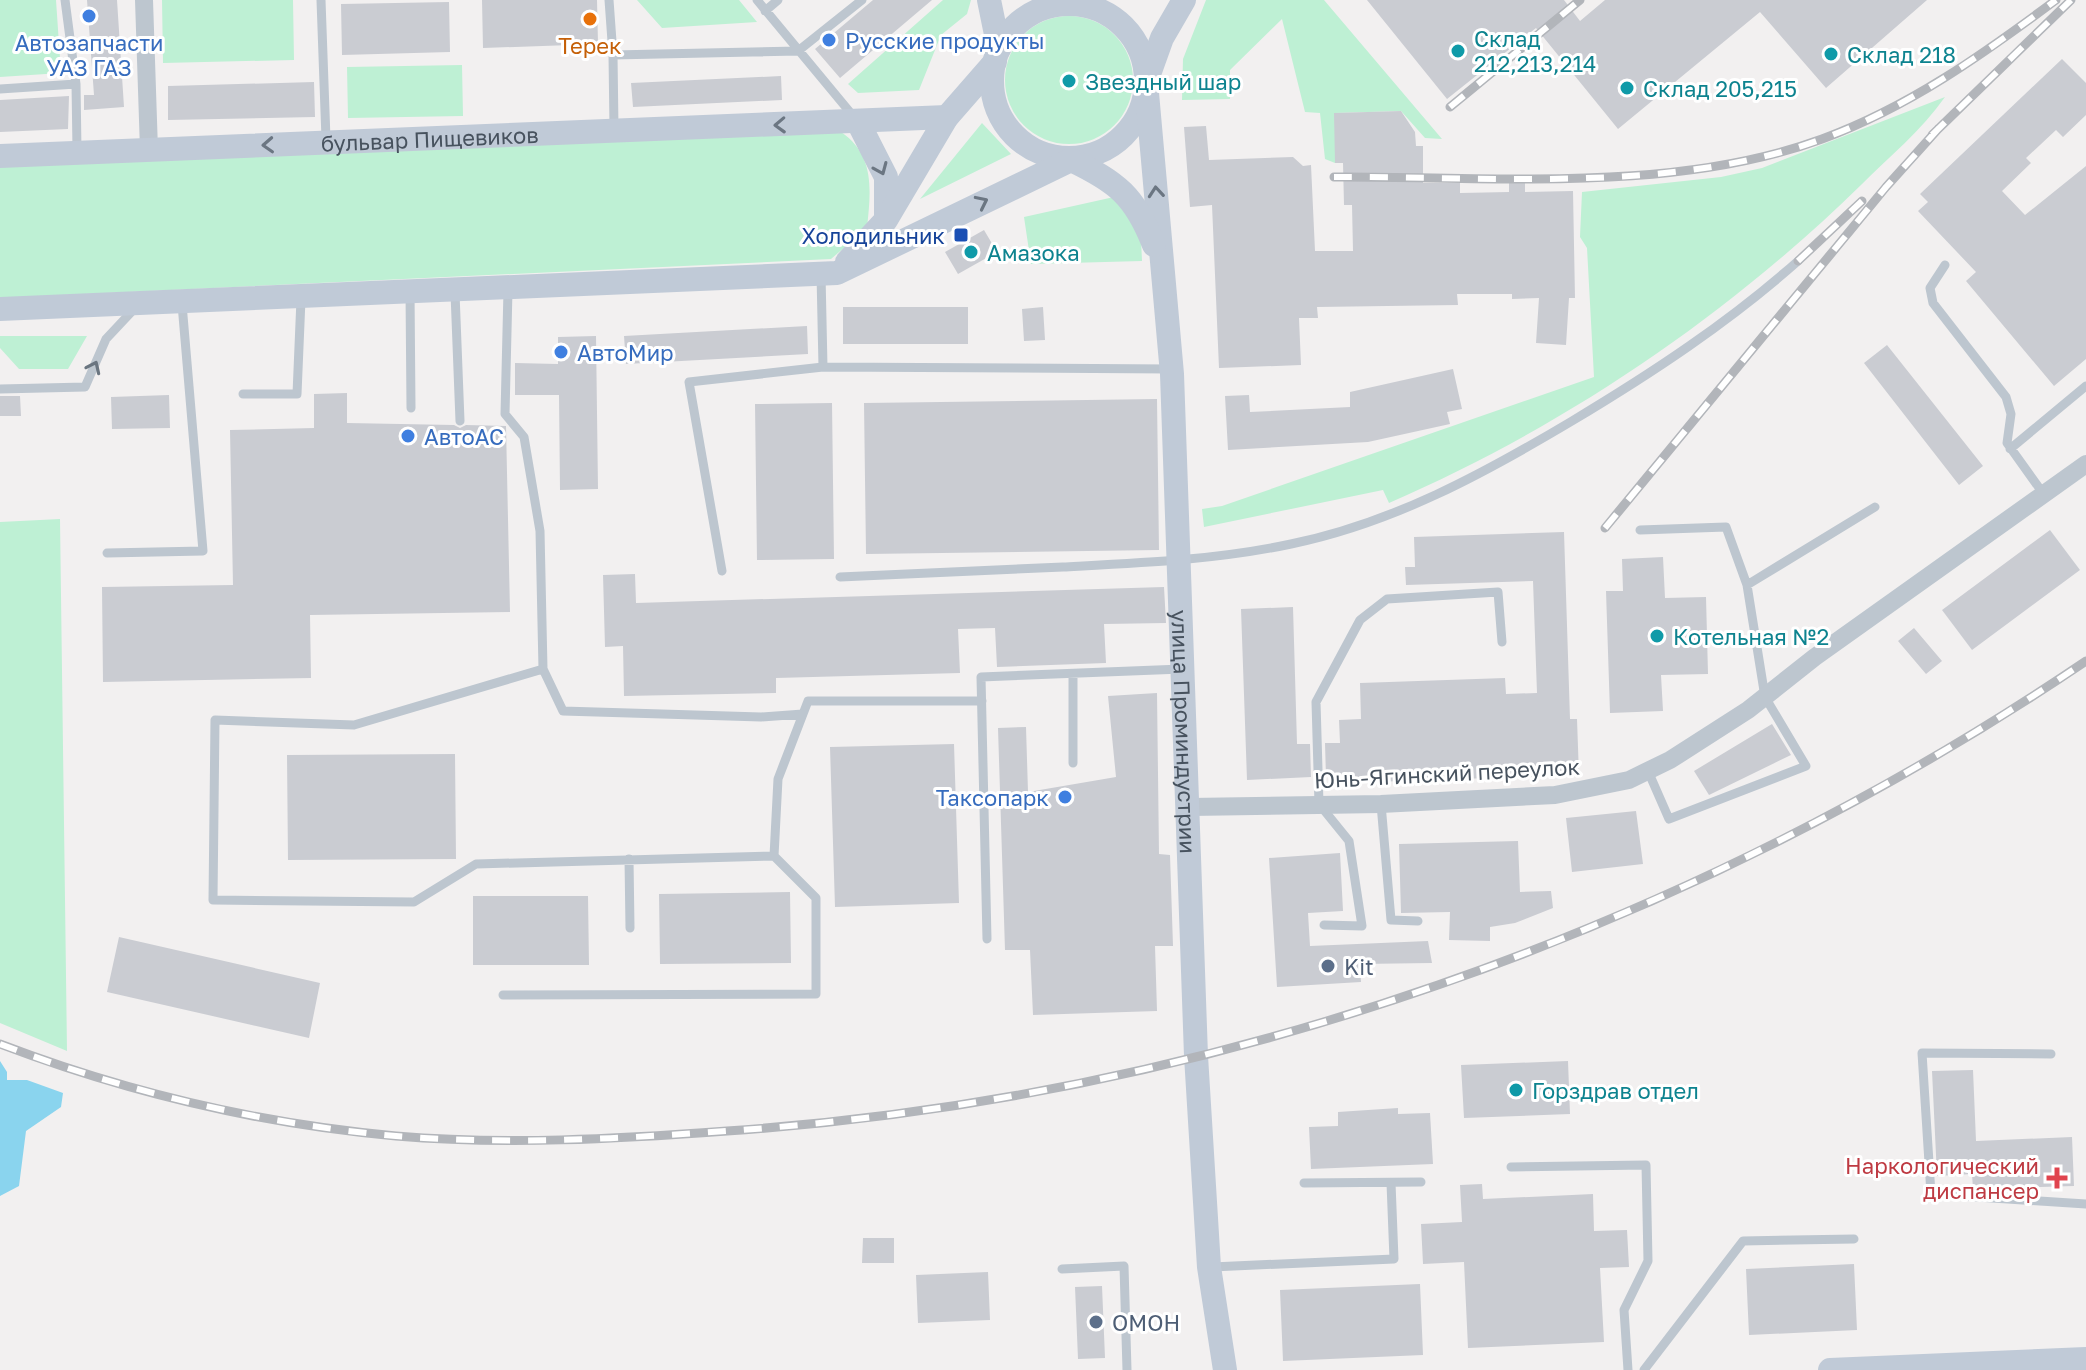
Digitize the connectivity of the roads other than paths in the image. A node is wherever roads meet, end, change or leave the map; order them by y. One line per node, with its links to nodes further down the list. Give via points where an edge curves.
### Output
1 (65, 0): 16 (lane)
2 (144, 0): 23 (street)
3 (321, 0): 22 (lane)
4 (609, 0): 14 (lane)
5 (757, 0): 12 (lane)
6 (778, 0): 12 (lane)
7 (862, 0): 13 (lane)
8 (989, 0): 15 (main road)
9 (1100, 0): 11 (main road)
10 (1184, 0): 17 (main road, via 1162,38)
11 (1059, 3): 15 (main road, via 1023,20); 17 (main road, via 1097,9 1125,28 1143,57)
12 (765, 11): 13 (lane)
13 (798, 51): 14 (lane); 20 (lane)
14 (613, 55): 21 (lane)
15 (997, 56): 19 (main road); 26 (main road, via 992,86 1009,130 1026,146)
16 (76, 84): 18 (lane); 24 (lane)
17 (1147, 86): 26 (main road, via 1140,112 1114,142 1096,154); 30 (main road, улица Проминдустрии, one-way to 17)
18 (0, 89)
19 (947, 117): 20 (main road, бульвар Пищевиков); 27 (main road)
20 (858, 122): 21 (main road, бульвар Пищевиков, one-way to 21); 27 (main road, one-way to 27, via 886,177)
21 (614, 132): 22 (main road, бульвар Пищевиков)
22 (326, 143): 23 (main road, бульвар Пищевиков, one-way to 23)
23 (149, 150): 24 (main road, бульвар Пищевиков)
24 (77, 153): 25 (main road, бульвар Пищевиков)
25 (0, 156)
26 (1071, 160): 30 (main road, via 1108,177 1132,199); 31 (main road, one-way to 26)
27 (886, 220): 31 (main road)
28 (1798, 261): 52 (lane, via 1657,369 1436,495 1322,537)
29 (1945, 265): 46 (lane, via 1930,288 1933,303 2011,406 2006,437)
30 (1163, 269): 40 (main road, улица Проминдустрии)
31 (829, 274): 32 (main road); 39 (lane)
32 (509, 287): 33 (main road); 57 (lane, via 505,414 524,437 540,531)
33 (455, 289): 34 (main road); 45 (lane)
34 (410, 291): 35 (main road); 44 (lane)
35 (302, 296): 36 (main road); 43 (lane, via 297,394)
36 (182, 301): 37 (main road); 51 (lane, via 203,551)
37 (139, 303): 38 (main road); 42 (lane, one-way to 37, via 85,387 106,339)
38 (0, 309)
39 (823, 367): 40 (lane); 53 (lane, via 689,382)
40 (1171, 369): 52 (main road, улица Проминдустрии)
41 (2086, 386): 46 (lane)
42 (0, 389)
43 (243, 394)
44 (411, 408)
45 (460, 421)
46 (2010, 449): 48 (lane)
47 (2086, 464): 48 (street, Юнь-Ягинский переулок)
48 (2045, 496): 60 (street, Юнь-Ягинский переулок)
49 (1875, 507): 55 (lane)
50 (1640, 530): 55 (lane, via 1726,527)
51 (107, 553)
52 (1177, 562): 54 (lane); 58 (main road, улица Проминдустрии)
53 (722, 571)
54 (840, 577)
55 (1747, 585): 60 (lane)
56 (1502, 642): 65 (lane, via 1498,592 1387,599 1360,620 1316,702)
57 (543, 669): 62 (lane, via 563,711); 69 (lane, via 354,725 215,720 213,900 414,902 476,864)
58 (1182, 669): 59 (lane); 67 (main road, улица Проминдустрии)
59 (1073, 675): 61 (lane, via 981,677); 63 (lane)
60 (1765, 697): 64 (street, Юнь-Ягинский переулок); 64 (lane, via 1806,766 1669,819)
61 (982, 701): 62 (lane, via 808,701); 73 (lane)
62 (803, 714): 68 (lane, via 778,779)
63 (1073, 763)
64 (1648, 771): 66 (street, Юнь-Ягинский переулок, via 1611,786 1555,795)
65 (1319, 804): 66 (street, Юнь-Ягинский переулок); 67 (street, Юнь-Ягинский переулок); 71 (lane, via 1349,841 1362,926)
66 (1381, 804): 70 (lane, via 1391,920)
67 (1190, 807): 82 (main road, улица Проминдустрии, via 1196,1056)
68 (774, 856): 69 (lane); 74 (lane, via 816,898 816,994)
69 (629, 859): 72 (lane)
70 (1418, 921)
71 (1324, 925)
72 (630, 928)
73 (987, 939)
74 (503, 995)
75 (2051, 1054): 80 (lane, via 1922,1053 1931,1194)
76 (1511, 1167): 87 (lane, via 1646,1165 1648,1261 1624,1310)
77 (1421, 1182): 79 (lane)
78 (1304, 1183): 79 (lane)
79 (1391, 1183): 82 (lane, via 1394,1259)
80 (2086, 1204)
81 (1854, 1239): 88 (lane, via 1743,1241)
82 (1209, 1267): 86 (main road, улица Проминдустрии)
83 (1062, 1269): 85 (lane, via 1124,1266)
84 (2086, 1359): 89 (main road)
85 (1127, 1370)
86 (1225, 1370)
87 (1628, 1370)
88 (1644, 1370)
89 (1830, 1370)

